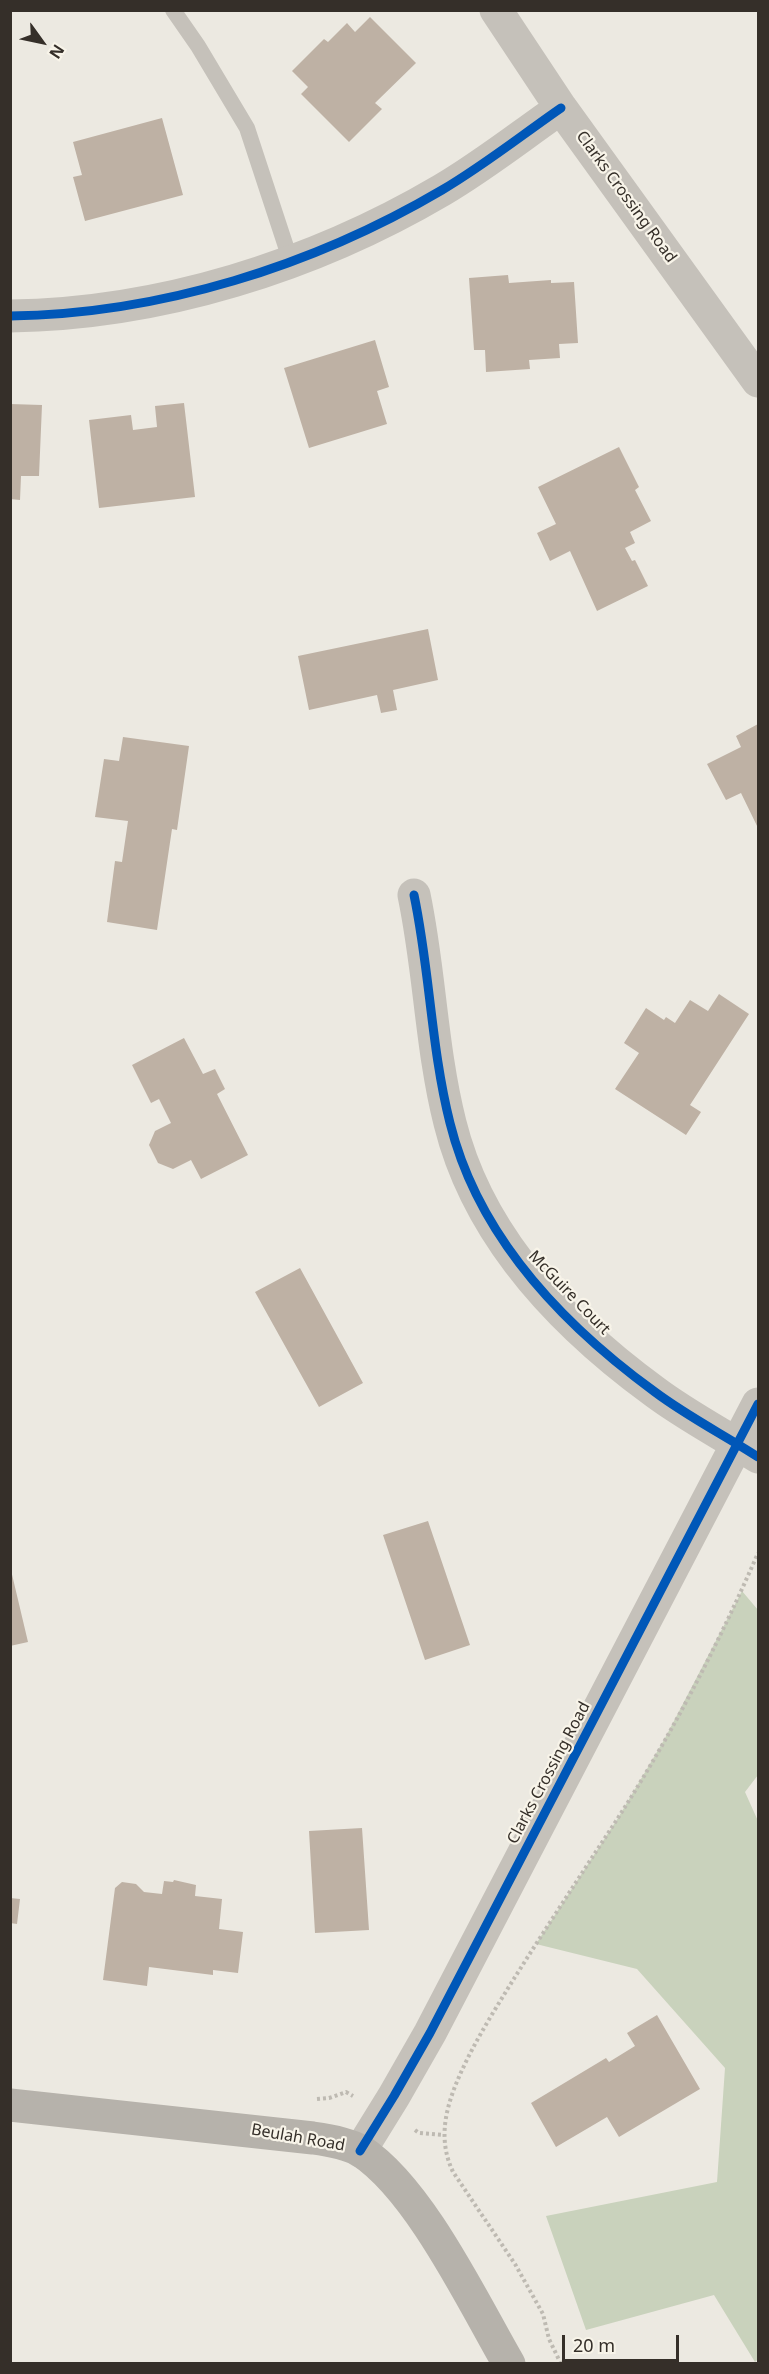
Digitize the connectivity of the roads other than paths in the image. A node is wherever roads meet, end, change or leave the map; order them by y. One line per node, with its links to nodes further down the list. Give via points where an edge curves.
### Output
1 (173, 10): 4 (lane, via 247,128)
2 (496, 10): 3 (street, Clarks Crossing Road)
3 (561, 108): 4 (street, via 443,189 372,228); 6 (street, Clarks Crossing Road)
4 (291, 262): 5 (street, via 167,298 85,311)
5 (10, 316)
6 (759, 381)
7 (414, 895): 9 (street, McGuire Court, via 449,1122 481,1205 519,1265 616,1362 655,1392)
8 (759, 1404): 9 (street, Clarks Crossing Road)
9 (748, 1450): 11 (street, Clarks Crossing Road, via 436,2022)
10 (10, 2104): 11 (main road, Beulah Road, via 312,2138)
11 (360, 2151): 12 (main road, Beulah Road, via 408,2198)
12 (509, 2364)

